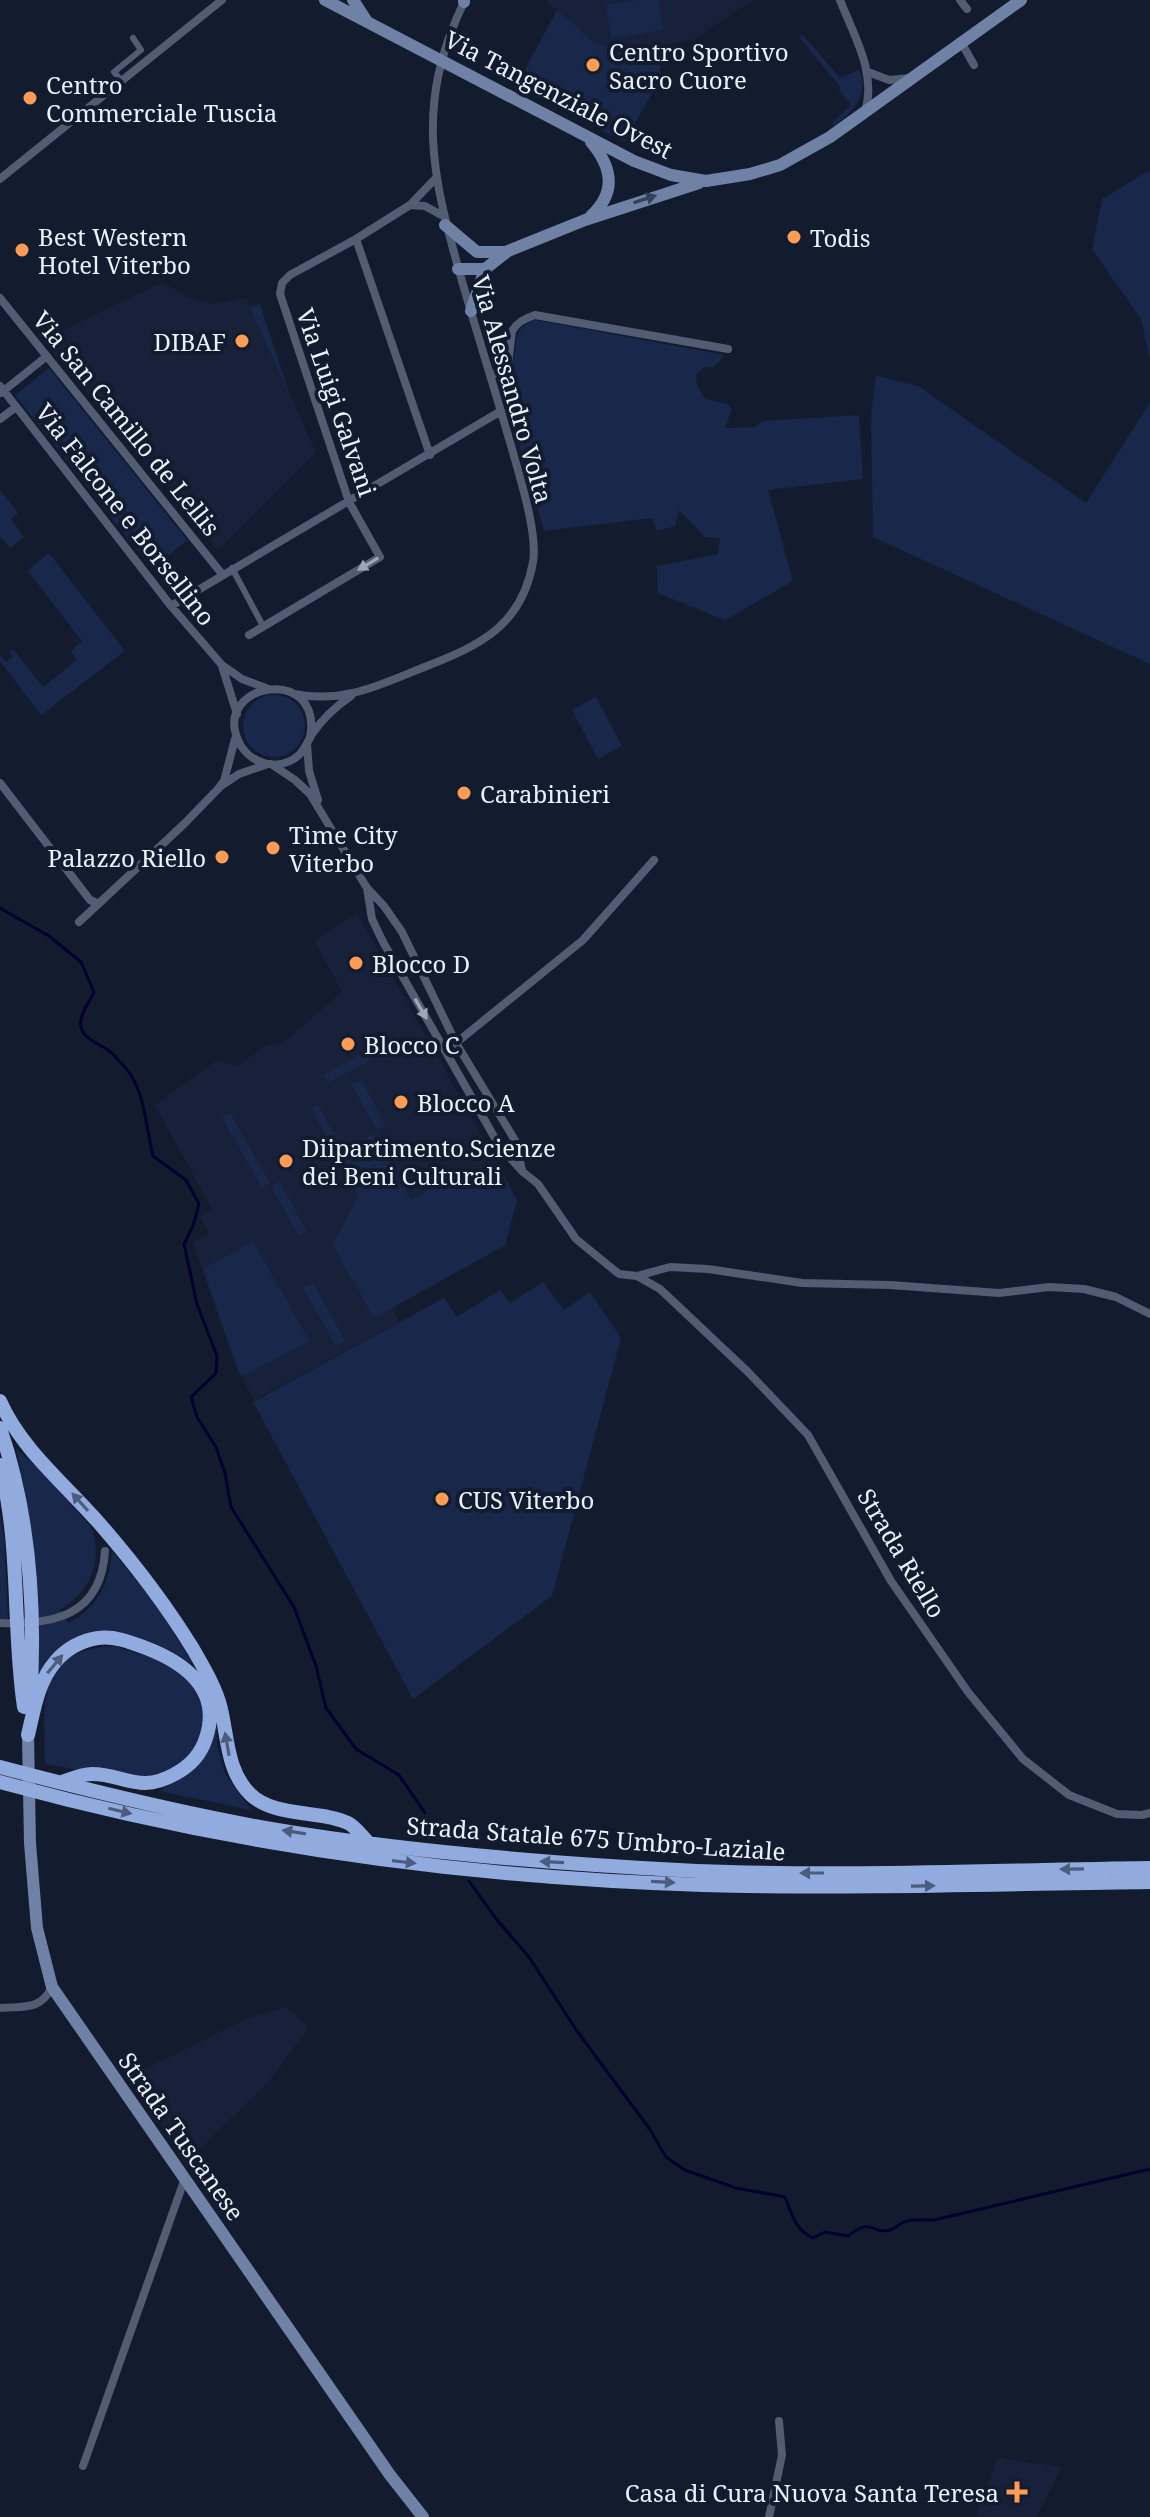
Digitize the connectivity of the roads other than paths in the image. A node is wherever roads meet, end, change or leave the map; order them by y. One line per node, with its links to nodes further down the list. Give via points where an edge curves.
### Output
1 (222, 0): 15 (street)
2 (325, 0): 9 (main road, Via Tangenziale Ovest)
3 (353, 0): 9 (main road)
4 (840, 0): 13 (street)
5 (960, 0): 8 (street)
6 (1021, 0): 11 (main road, Via Tangenziale Ovest)
7 (465, 1): 18 (street, Via Alessandro Volta, via 436,85)
8 (967, 9)
9 (368, 22): 17 (main road, Via Tangenziale Ovest)
10 (133, 38): 15 (street, via 141,50 114,72)
11 (961, 42): 12 (street); 14 (main road, Via Tangenziale Ovest)
12 (974, 65)
13 (868, 72): 14 (street, via 889,80); 16 (street)
14 (913, 77): 16 (main road, Via Tangenziale Ovest)
15 (121, 80): 19 (street)
16 (864, 113): 20 (main road, Via Tangenziale Ovest, via 780,165)
17 (587, 138): 20 (main road, Via Tangenziale Ovest, via 671,175); 25 (main road, via 611,181 602,204)
18 (436, 178): 21 (street, Via Alessandro Volta); 22 (street, Via Luigi Galvani)
19 (0, 179)
20 (706, 181): 25 (main road, one-way to 20)
21 (439, 194): 23 (street); 24 (street, Via Alessandro Volta)
22 (410, 205): 23 (street); 26 (street, Via Luigi Galvani)
23 (425, 206): 24 (street)
24 (444, 220): 28 (main road); 29 (street, Via Alessandro Volta)
25 (585, 220): 27 (main road)
26 (356, 239): 40 (street); 41 (street, Via Luigi Galvani, via 290,275 280,294)
27 (508, 251): 28 (main road); 30 (main road)
28 (477, 252): 29 (main road)
29 (458, 269): 30 (main road); 32 (street, Via Alessandro Volta)
30 (485, 269): 32 (main road)
31 (0, 298): 34 (street, Via San Camillo de Lellis)
32 (471, 311): 35 (street, Via Alessandro Volta)
33 (728, 349): 35 (street, via 535,315 512,331 508,364)
34 (47, 356): 36 (street); 43 (street, Via San Camillo de Lellis)
35 (491, 376): 38 (street, Via Alessandro Volta)
36 (1, 390): 37 (street, Via Falcone e Borsellino)
37 (16, 407): 39 (street); 44 (street, Via Falcone e Borsellino)
38 (501, 411): 40 (street); 49 (street, Via Alessandro Volta, via 533,539 522,595 498,629 475,646)
39 (0, 419)
40 (430, 455): 41 (street)
41 (349, 502): 42 (street); 45 (street, Via Luigi Galvani, one-way to 45, via 380,557)
42 (232, 568): 43 (street); 45 (street)
43 (222, 574): 44 (street)
44 (171, 606): 47 (street, Via Falcone e Borsellino)
45 (263, 626): 46 (street, Via Luigi Galvani)
46 (249, 635)
47 (222, 665): 48 (street, Via Falcone e Borsellino); 51 (street, Via Falcone e Borsellino)
48 (266, 688): 50 (street); 51 (street, via 248,697)
49 (355, 693): 50 (street, Via Alessandro Volta, via 322,699); 53 (street, Via Alessandro Volta, via 328,713)
50 (294, 694): 53 (street, via 308,709)
51 (237, 714): 52 (street)
52 (236, 734): 54 (street, via 249,757); 56 (street)
53 (309, 741): 54 (street, via 291,760); 57 (street, via 311,781)
54 (269, 764): 56 (street, via 239,774); 57 (street, via 295,780)
55 (0, 783): 60 (street)
56 (218, 789): 60 (street)
57 (322, 812): 59 (street)
58 (654, 860): 62 (street, via 583,940)
59 (367, 888): 62 (street, via 402,932); 63 (street, one-way to 63, via 372,919 383,942 500,1147)
60 (97, 903): 61 (street)
61 (79, 922)
62 (456, 1043): 63 (street, via 516,1142)
63 (523, 1172): 64 (street, via 538,1184 576,1239 619,1274)
64 (636, 1276): 65 (street, via 670,1267 802,1283 999,1293 1060,1287 1116,1297); 78 (street, Strada Riello, via 660,1289 808,1435 891,1581 968,1692 1023,1759 1069,1795 1117,1814)
65 (1150, 1314)
66 (0, 1401): 71 (highway, one-way to 66, via 10,1423)
67 (0, 1428): 74 (highway, Strada Tuscanese, via 25,1525 32,1669)
68 (0, 1465): 70 (highway, Strada Tuscanese)
69 (0, 1484): 70 (highway)
70 (10, 1513): 74 (highway, Strada Tuscanese, via 19,1679)
71 (99, 1524): 72 (highway); 79 (highway, one-way to 71, via 348,1823 270,1806 237,1779 212,1683 163,1604)
72 (105, 1551): 73 (street, via 96,1589 81,1606 44,1621)
73 (0, 1623)
74 (28, 1735): 77 (highway, one-way to 77, via 49,1669 91,1639 116,1638 150,1650 186,1668 201,1685 209,1729 202,1750 187,1767 135,1784 91,1774); 82 (main road, Strada Tuscanese, via 36,1913)
75 (0, 1767): 77 (highway, Strada Statale 675 Umbro-Laziale)
76 (0, 1782): 81 (highway, Strada Statale 675 Umbro-Laziale, one-way to 81, via 313,1850 535,1875 701,1885)
77 (60, 1782): 79 (highway, Strada Statale 675 Umbro-Laziale, one-way to 77, via 199,1814)
78 (1150, 1813)
79 (370, 1844): 80 (highway, Strada Statale 675 Umbro-Laziale, one-way to 79, via 699,1871)
80 (1150, 1868)
81 (1150, 1882)
82 (52, 1987): 83 (street, via 39,2005); 84 (main road, Strada Tuscanese)
83 (0, 2008)
84 (185, 2178): 86 (street); 87 (main road, Strada Tuscanese)
85 (779, 2421): 88 (street, via 782,2455)
86 (83, 2466)
87 (423, 2517)
88 (769, 2517)

